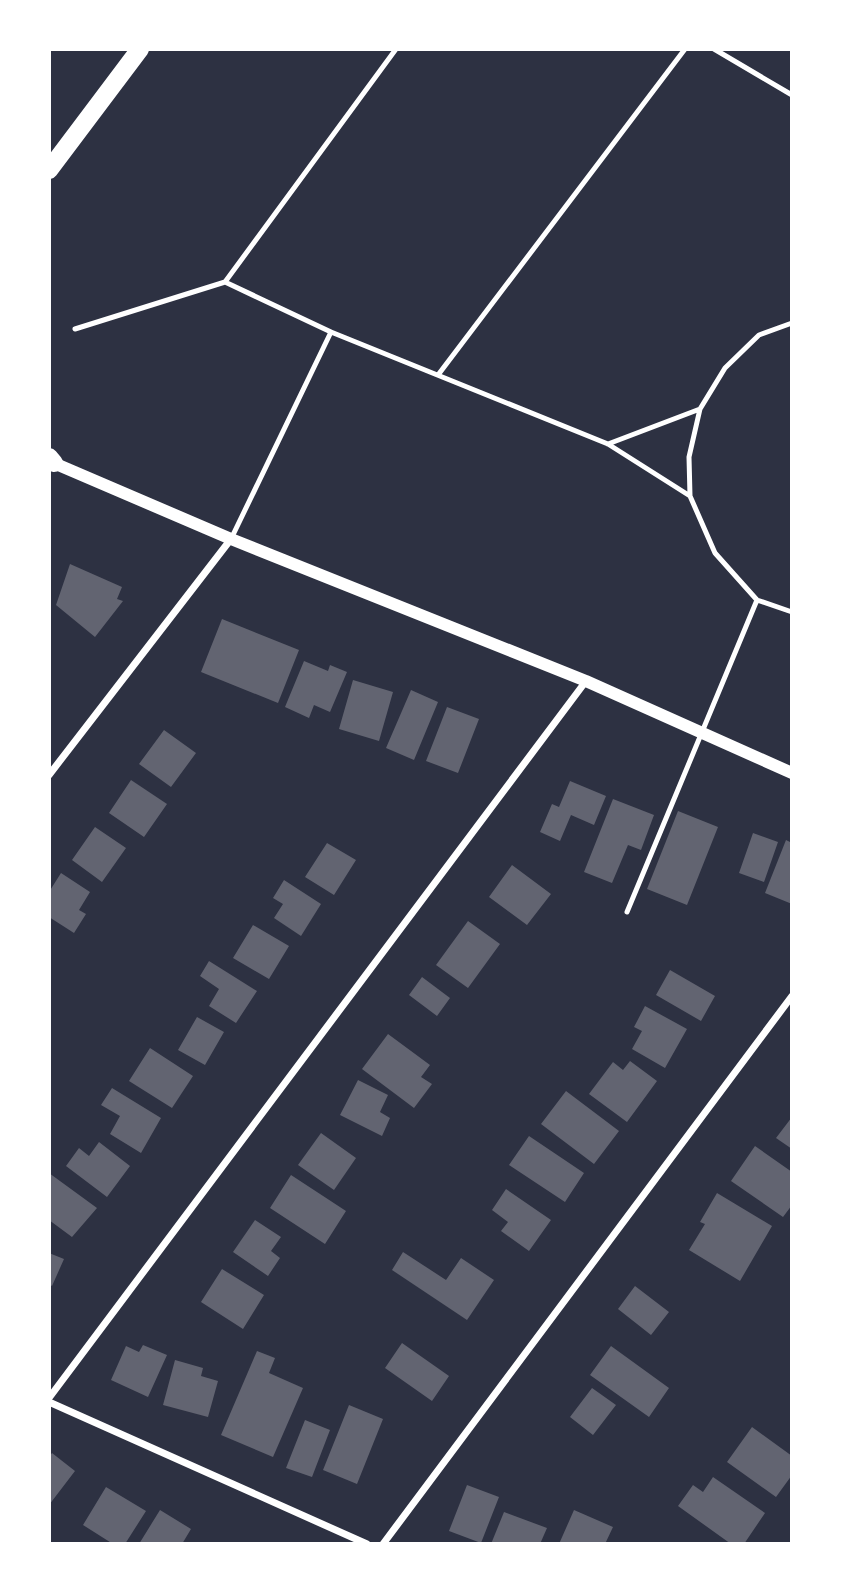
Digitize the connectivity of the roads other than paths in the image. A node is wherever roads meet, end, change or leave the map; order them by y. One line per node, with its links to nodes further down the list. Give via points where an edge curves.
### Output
1 (140, 49): 6 (main road)
2 (396, 49): 7 (lane)
3 (685, 49): 11 (lane)
4 (714, 49): 5 (lane)
5 (792, 95)
6 (49, 170)
7 (225, 282): 9 (lane); 10 (lane)
8 (792, 323): 12 (lane, via 759,335 725,368)
9 (75, 329)
10 (331, 332): 11 (lane); 16 (lane)
11 (438, 375): 13 (lane)
12 (700, 410): 13 (lane); 15 (lane, via 689,457)
13 (608, 444): 15 (lane)
14 (51, 460): 16 (street)
15 (690, 496): 17 (lane, via 715,553)
16 (231, 539): 19 (street); 22 (street)
17 (757, 600): 18 (lane); 20 (lane)
18 (792, 612)
19 (586, 681): 20 (street); 25 (street)
20 (703, 736): 21 (street); 23 (lane)
21 (792, 773)
22 (49, 775)
23 (627, 912)
24 (792, 996): 27 (street)
25 (49, 1400): 26 (street)
26 (367, 1544)
27 (383, 1544)

